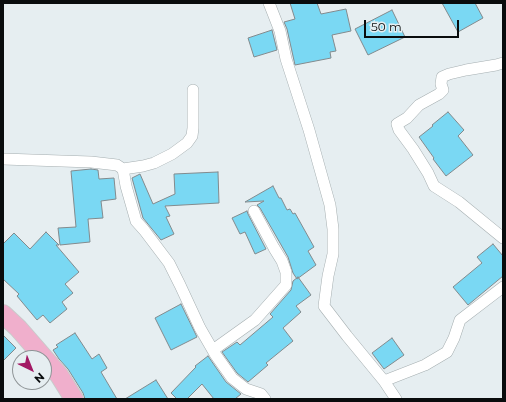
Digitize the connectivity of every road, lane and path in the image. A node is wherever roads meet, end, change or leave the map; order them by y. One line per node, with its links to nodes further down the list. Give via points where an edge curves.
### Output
1 (269, 3): 11 (street, via 280,31 330,205 333,254 324,306)
2 (503, 63): 7 (street, via 442,77 443,90 419,104 397,124 434,186 459,202)
3 (193, 90): 5 (street, via 193,128 192,136 187,143 154,163)
4 (3, 159): 5 (street, via 91,162)
5 (123, 168): 10 (street, via 136,221 169,263)
6 (254, 211): 10 (street, via 282,261 286,272 286,285 255,320)
7 (503, 238)
8 (503, 286): 11 (street, via 460,320 447,352 425,365)
9 (3, 314): 12 (main road, via 59,375)
10 (213, 350): 13 (street, via 232,378 246,389 261,394)
11 (384, 381): 14 (street)
12 (74, 399)
13 (265, 399)
14 (396, 399)

